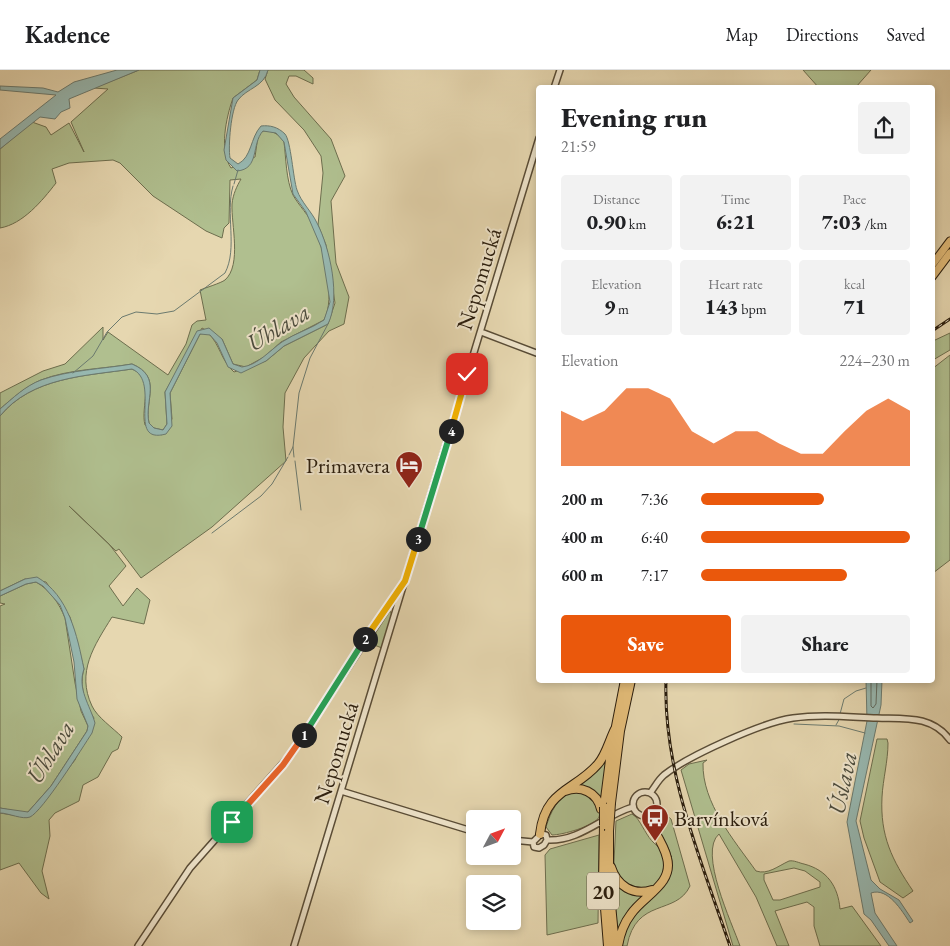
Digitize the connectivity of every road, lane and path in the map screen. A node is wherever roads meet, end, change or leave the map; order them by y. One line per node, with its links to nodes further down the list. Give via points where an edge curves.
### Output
1 (560, 70): 2 (street)
2 (555, 85)
3 (536, 148): 8 (street, Nepomucká)
4 (950, 241): 6 (main road)
5 (950, 253): 7 (main road)
6 (935, 261)
7 (935, 273)
8 (481, 332): 9 (street); 10 (street, Nepomucká)
9 (536, 353)
10 (405, 581): 15 (street, Nepomucká); 29 (street, via 292,753 190,868)
11 (624, 683): 13 (highway, 20)
12 (630, 683): 18 (highway, 20)
13 (614, 729): 16 (highway, via 597,765); 18 (highway, 20)
14 (950, 740): 17 (street, via 930,723 900,718 790,718 764,726 682,764 662,777)
15 (341, 791): 21 (street); 30 (street, Nepomucká)
16 (561, 793): 18 (highway, via 573,789 586,790); 23 (highway, via 547,811)
17 (650, 793): 19 (street, via 637,795); 20 (street, via 656,798 657,806 654,813)
18 (605, 807): 22 (highway, 20, bridge)
19 (633, 807): 20 (street, via 640,815); 24 (street, via 585,831)
20 (646, 816): 28 (highway, via 668,861 666,876)
21 (466, 829)
22 (605, 831): 27 (highway, 20); 31 (highway, 20, via 603,883)
23 (540, 834): 24 (street); 26 (street)
24 (547, 840): 26 (street, via 539,848 534,848)
25 (521, 841): 26 (street)
26 (532, 842)
27 (609, 856): 28 (highway, via 614,875 626,889 642,892); 32 (highway, 20)
28 (656, 889): 32 (highway, via 630,914)
29 (138, 946)
30 (294, 946)
31 (608, 946)
32 (616, 946)

